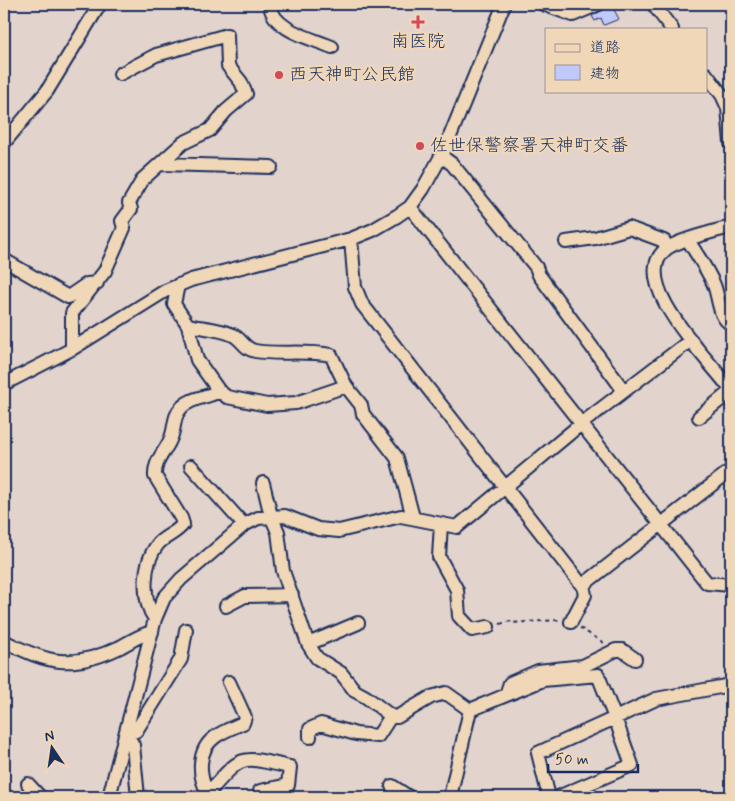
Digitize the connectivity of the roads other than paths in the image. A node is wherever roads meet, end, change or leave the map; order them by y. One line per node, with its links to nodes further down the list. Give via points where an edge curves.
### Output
1 (100, 4): 12 (street, via 47,91)
2 (270, 4): 8 (street, via 272,15 287,28)
3 (504, 4): 13 (street)
4 (543, 4): 5 (street, via 574,15)
5 (599, 4)
6 (653, 4): 7 (street)
7 (671, 28)
8 (332, 47)
9 (120, 74): 14 (street, via 156,55 228,35 228,66 246,94 210,130 183,143)
10 (708, 77): 11 (street, via 728,108)
11 (731, 143)
12 (4, 144)
13 (442, 156): 16 (street); 32 (street, via 536,267)
14 (161, 164): 15 (street); 23 (street, via 143,179 129,203 131,209 122,221 124,228)
15 (271, 167)
16 (410, 207): 18 (street, via 373,230); 35 (street)
17 (731, 227): 19 (street)
18 (351, 239): 24 (street); 39 (street, via 355,287 362,304)
19 (688, 240): 21 (street); 25 (street, via 714,284 722,313)
20 (566, 242): 21 (street, via 629,228 664,241)
21 (666, 249): 27 (street, via 654,276 656,288)
22 (4, 260): 23 (street, via 68,297 87,284)
23 (97, 283): 28 (street, via 72,313)
24 (178, 285): 26 (street, via 174,304); 28 (street)
25 (731, 324)
26 (188, 325): 30 (street, via 230,334 254,351 332,355); 31 (street, via 197,360)
27 (691, 340): 32 (street); 33 (street)
28 (72, 348): 29 (street)
29 (4, 384)
30 (346, 386): 31 (street, via 296,403 267,405 227,397); 41 (street, via 397,458)
31 (219, 391): 49 (street, via 182,407 175,417 171,439 155,469 155,476 182,524 158,544 152,555 145,598)
32 (624, 391): 35 (street)
33 (731, 391): 34 (street)
34 (699, 417)
35 (581, 424): 39 (street); 44 (street)
36 (191, 466): 43 (street)
37 (731, 470): 44 (street)
38 (263, 483): 40 (street)
39 (506, 488): 42 (street, via 457,527); 45 (street)
40 (271, 516): 41 (street, via 286,516 318,529 339,531 390,518); 43 (street); 47 (street, via 278,532 283,570)
41 (413, 517): 42 (street)
42 (441, 524): 52 (street, via 439,557 457,590 459,616 472,630)
43 (244, 525): 49 (street, via 181,579 164,598)
44 (661, 526): 45 (street); 46 (street, via 707,582)
45 (583, 585): 50 (street, via 586,595)
46 (731, 585)
47 (292, 594): 48 (street, via 245,596); 56 (street)
48 (226, 606)
49 (155, 619): 54 (street)
50 (571, 622)
51 (358, 623): 56 (street)
52 (488, 627)
53 (186, 630): 64 (street, via 182,659 136,731)
54 (152, 632): 55 (street, via 139,635 118,648 70,663 53,661); 64 (street)
55 (4, 640)
56 (308, 644): 62 (street, via 317,658 341,673 355,691)
57 (635, 659): 60 (street, via 622,650 583,666 538,671 510,683)
58 (229, 682): 68 (street, via 245,717 244,722 214,738 206,747 200,763)
59 (731, 684): 63 (street, via 656,698)
60 (506, 695): 61 (street); 63 (street, via 543,680 598,675)
61 (470, 710): 62 (street, via 446,693 431,697 397,717); 74 (street)
62 (391, 716): 65 (street, via 378,736 356,734 321,724 310,729)
63 (615, 718): 75 (street, via 538,753); 76 (street, via 632,766)
64 (127, 734): 70 (street); 71 (street, via 133,745)
65 (310, 737)
66 (28, 784): 69 (street)
67 (392, 786): 73 (street)
68 (208, 795): 72 (street, via 232,766 242,760 253,759 290,767 288,784 260,791)
69 (40, 797)
70 (109, 797)
71 (138, 797)
72 (260, 797)
73 (408, 797)
74 (450, 797)
75 (549, 797)
76 (558, 797)

